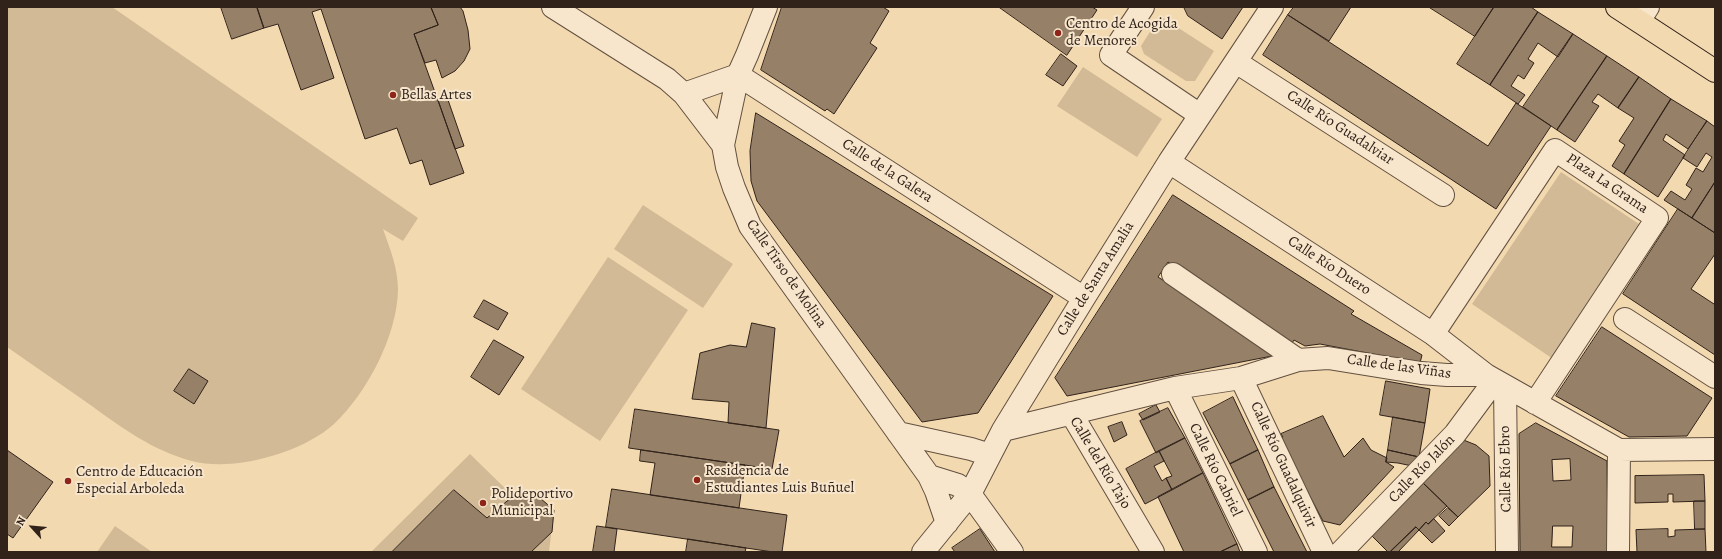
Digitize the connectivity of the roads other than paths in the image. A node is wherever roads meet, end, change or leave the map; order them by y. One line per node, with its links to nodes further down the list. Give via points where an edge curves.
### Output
1 (553, 7): 10 (street, via 644,64)
2 (766, 7): 9 (street, Calle Tirso de Molina)
3 (1143, 7): 11 (street, via 1111,56)
4 (1272, 7): 7 (street, Calle de Santa Amalia)
5 (1617, 7): 6 (main road)
6 (1644, 14): 8 (main road)
7 (1236, 62): 11 (street, Calle de Santa Amalia); 14 (street, Calle Río Guadalviar)
8 (1715, 71)
9 (738, 75): 10 (street); 12 (street, Calle Tirso de Molina); 16 (street, Calle de la Galera)
10 (684, 94): 12 (street)
11 (1200, 115): 13 (street, Calle de Santa Amalia)
12 (723, 145): 27 (street, Calle Tirso de Molina, via 727,167 750,226)
13 (1169, 162): 16 (street, Calle de Santa Amalia); 18 (street, Calle Río Duero)
14 (1444, 195)
15 (1173, 274): 19 (street)
16 (1084, 298): 26 (street, Calle de Santa Amalia)
17 (1613, 311): 18 (street, Plaza La Grama, via 1658,218 1555,150); 20 (street); 24 (street, Plaza La Grama)
18 (1433, 334): 22 (street, Calle Río Duero)
19 (1298, 360): 21 (street, Calle de las Viñas); 22 (street, Calle de las Viñas, via 1328,358 1421,373)
20 (1715, 377)
21 (1241, 378): 23 (street, Calle de las Viñas); 38 (street, Calle Río Guadalquivir)
22 (1495, 380): 24 (street); 39 (street, Calle Río Jalón, via 1455,434); 40 (street, Calle Río Ebro)
23 (1175, 388): 25 (street, Calle de las Viñas); 37 (street, Calle Río Cabriel)
24 (1535, 403): 29 (street)
25 (1071, 413): 26 (street, Calle del Río Tajo); 36 (street, Calle del Río Tajo)
26 (1003, 430): 30 (street, Calle de Santa Amalia)
27 (898, 433): 30 (street); 31 (street, Calle Tirso de Molina)
28 (1715, 449): 29 (street)
29 (1619, 450): 41 (street)
30 (990, 455): 32 (street, Calle de Santa Amalia)
31 (929, 476): 32 (street, via 958,485); 33 (street, Calle Tirso de Molina)
32 (970, 494): 33 (street, Calle de Santa Amalia); 35 (street)
33 (947, 523): 34 (street, Calle de Santa Amalia)
34 (923, 552)
35 (1012, 552)
36 (1153, 552)
37 (1256, 552)
38 (1324, 552)
39 (1340, 552)
40 (1507, 552)
41 (1618, 552)

